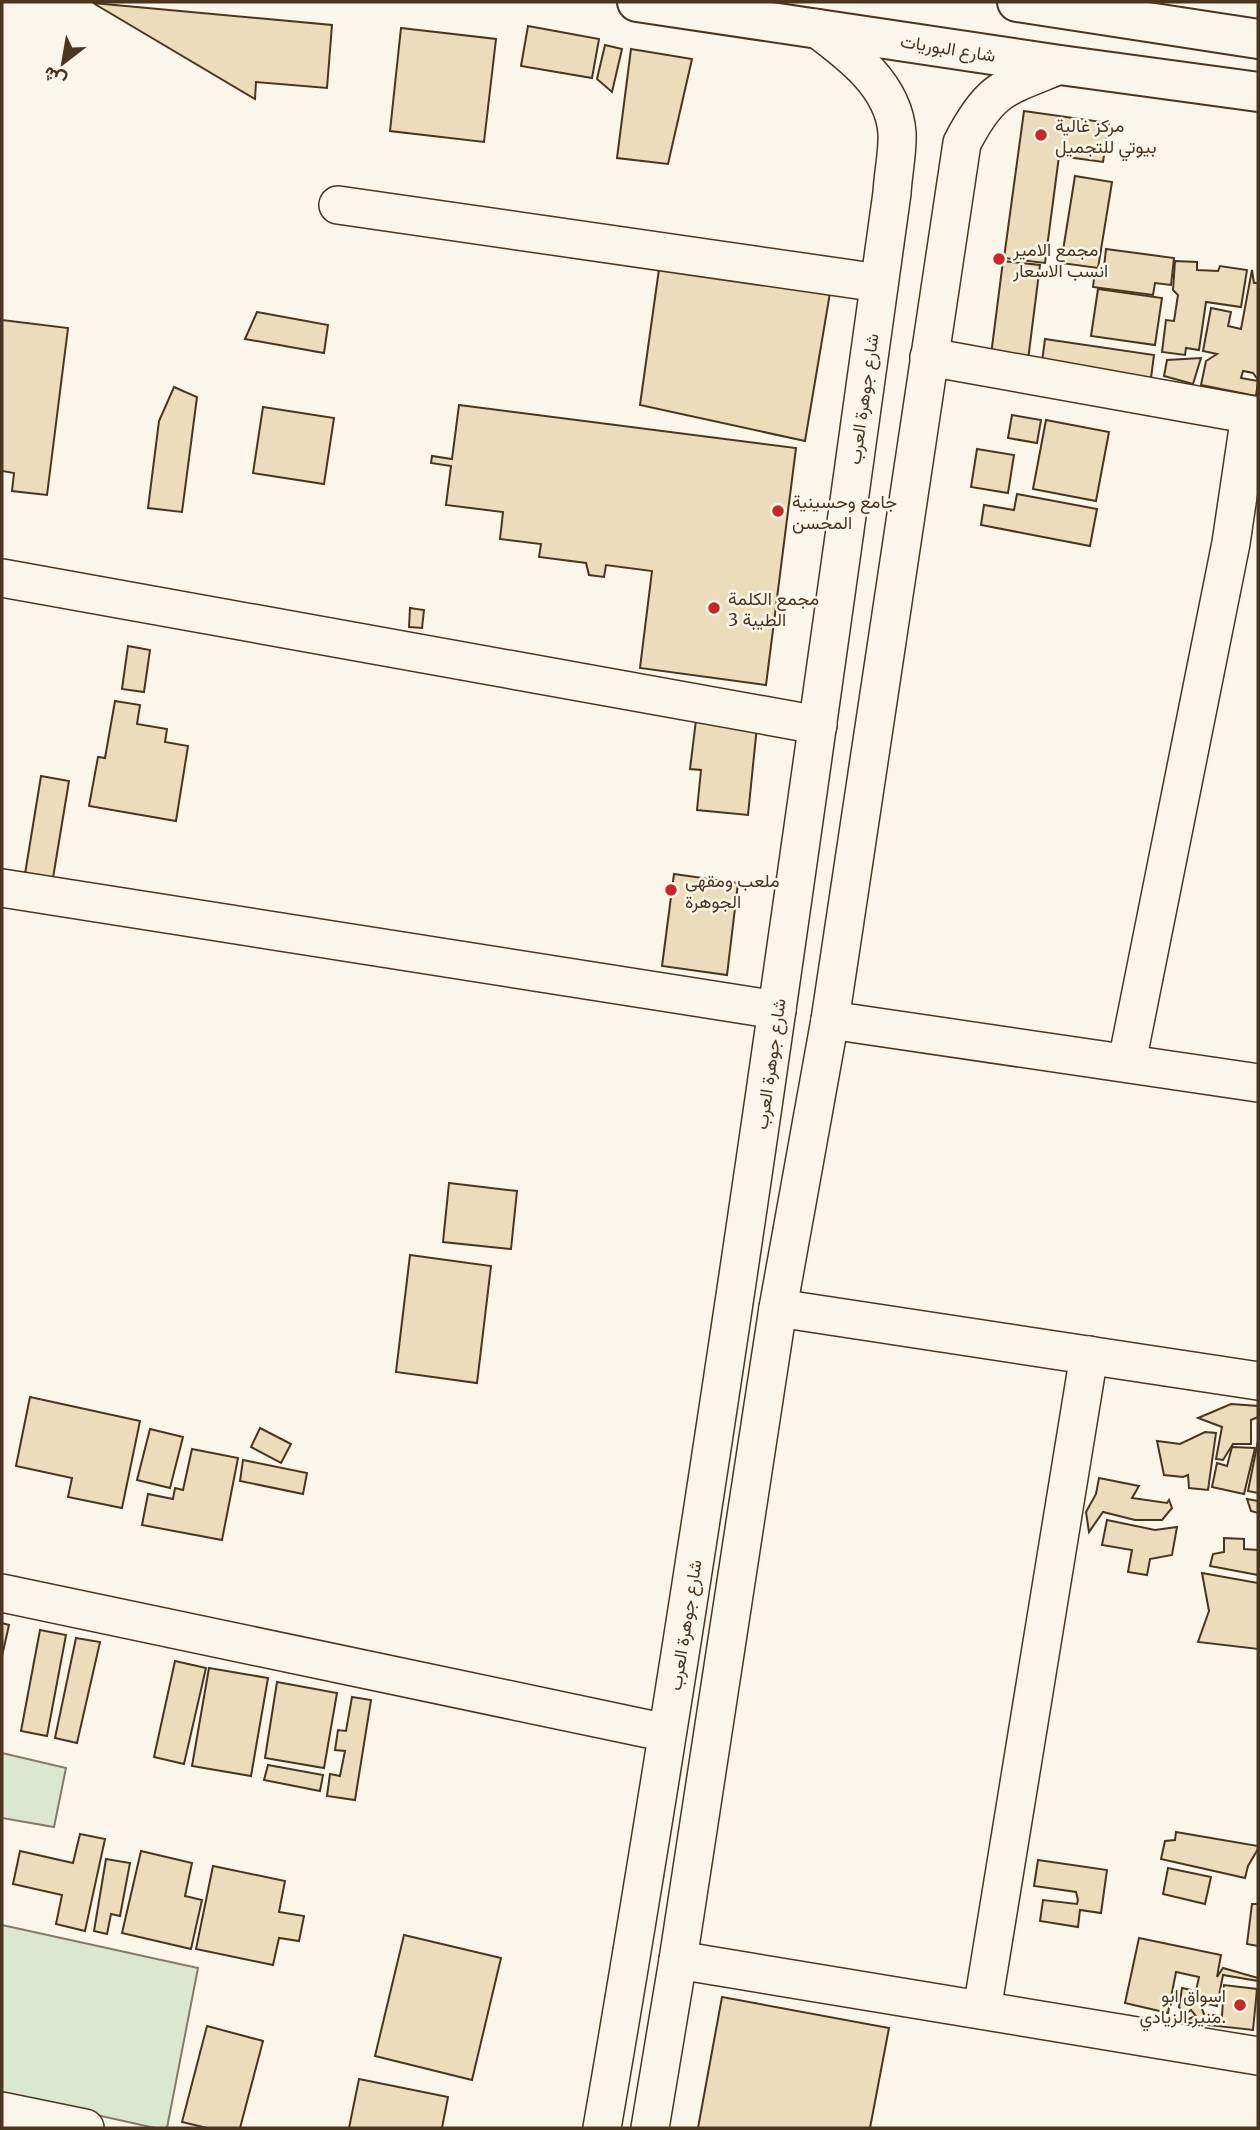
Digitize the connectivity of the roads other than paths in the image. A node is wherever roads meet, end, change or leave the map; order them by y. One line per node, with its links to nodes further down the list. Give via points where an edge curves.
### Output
1 (638, 2): 3 (street, شارع البوريات)
2 (1017, 2): 4 (street)
3 (816, 28): 5 (street, شارع البوريات); 8 (street, شارع جوهرة العرب, via 872,77 889,102 897,132)
4 (1258, 39)
5 (1060, 65): 6 (street, شارع البوريات); 9 (street, via 1003,88 989,99 962,143)
6 (1258, 92)
7 (338, 205): 8 (street)
8 (879, 283): 12 (street, شارع جوهرة العرب)
9 (929, 357): 10 (street); 15 (street)
10 (1254, 416): 16 (street)
11 (2, 578): 12 (street)
12 (818, 724): 14 (street, شارع جوهرة العرب)
13 (2, 888): 14 (street)
14 (778, 1010): 22 (street, شارع جوهرة العرب)
15 (830, 1020): 16 (street); 18 (street)
16 (1127, 1062): 17 (street)
17 (1258, 1083)
18 (778, 1308): 19 (street); 23 (street)
19 (1089, 1355): 20 (street); 24 (street)
20 (1258, 1381)
21 (2, 1593): 22 (street)
22 (667, 1733): 28 (street, شارع جوهرة العرب)
23 (678, 1959): 24 (street); 29 (street)
24 (982, 2010): 25 (street)
25 (1258, 2056)
26 (2, 2111): 27 (street)
27 (85, 2128)
28 (603, 2128)
29 (650, 2128)

